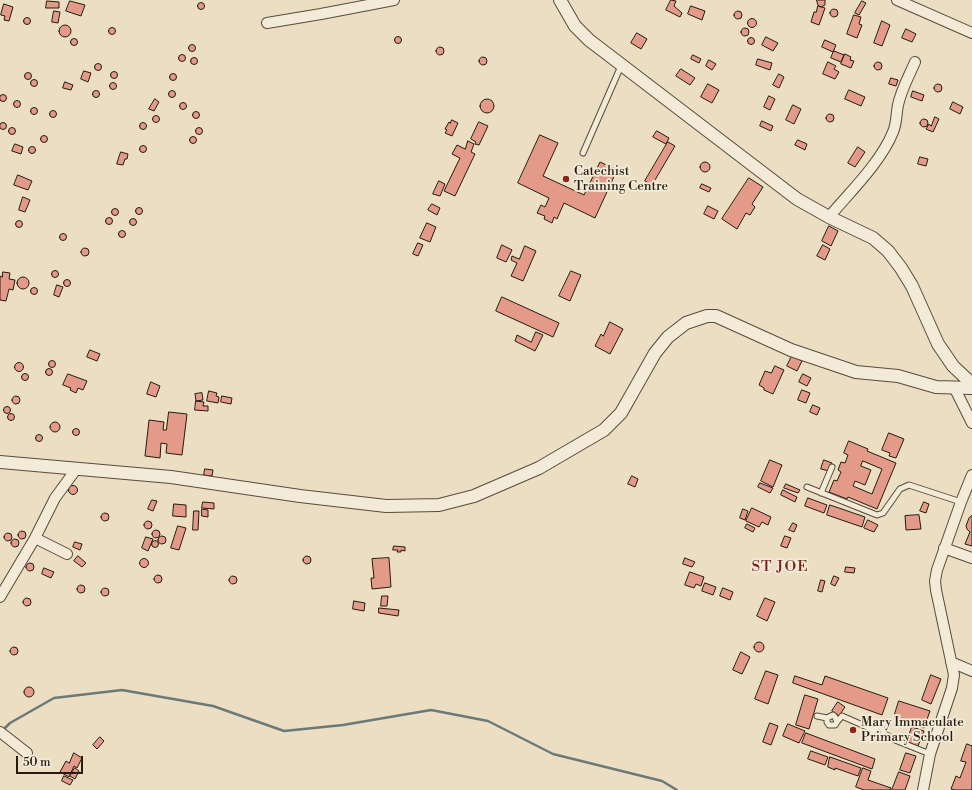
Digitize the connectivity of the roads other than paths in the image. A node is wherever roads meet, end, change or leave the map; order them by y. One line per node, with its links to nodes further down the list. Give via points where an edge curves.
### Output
1 (394, 0): 4 (street)
2 (560, 0): 7 (street, via 575,26)
3 (897, 0): 5 (street)
4 (267, 23)
5 (972, 33)
6 (915, 62): 9 (street, via 901,94 894,131 888,142 877,160)
7 (622, 65): 8 (lane); 9 (street, via 797,199)
8 (583, 153)
9 (829, 217): 10 (street, via 872,238 888,251 912,286 938,344 953,366)
10 (972, 384)
11 (954, 387): 12 (street); 13 (street); 15 (street, via 936,387 898,376 844,368 791,350 716,316 707,316 686,323 668,337 654,353 621,414 604,430 539,468 460,500 439,505 386,506 171,477)
12 (972, 388)
13 (972, 423)
14 (0, 462): 15 (street)
15 (77, 468): 21 (street, via 55,498)
16 (832, 468): 19 (lane)
17 (972, 475): 20 (street)
18 (807, 487): 19 (lane)
19 (821, 493): 20 (lane, via 877,515 883,513 900,489 909,484)
20 (960, 502): 22 (street)
21 (35, 538): 23 (street); 25 (street)
22 (944, 548): 24 (street); 26 (street, via 935,581)
23 (67, 554)
24 (972, 558)
25 (0, 597)
26 (951, 662): 27 (street); 31 (street, via 954,675 952,688)
27 (972, 671)
28 (817, 716): 31 (lane, via 832,716 837,722 842,716 874,730 880,727 883,733 895,740)
29 (2, 734): 30 (street)
30 (27, 753)
31 (930, 754): 32 (street)
32 (922, 790)

